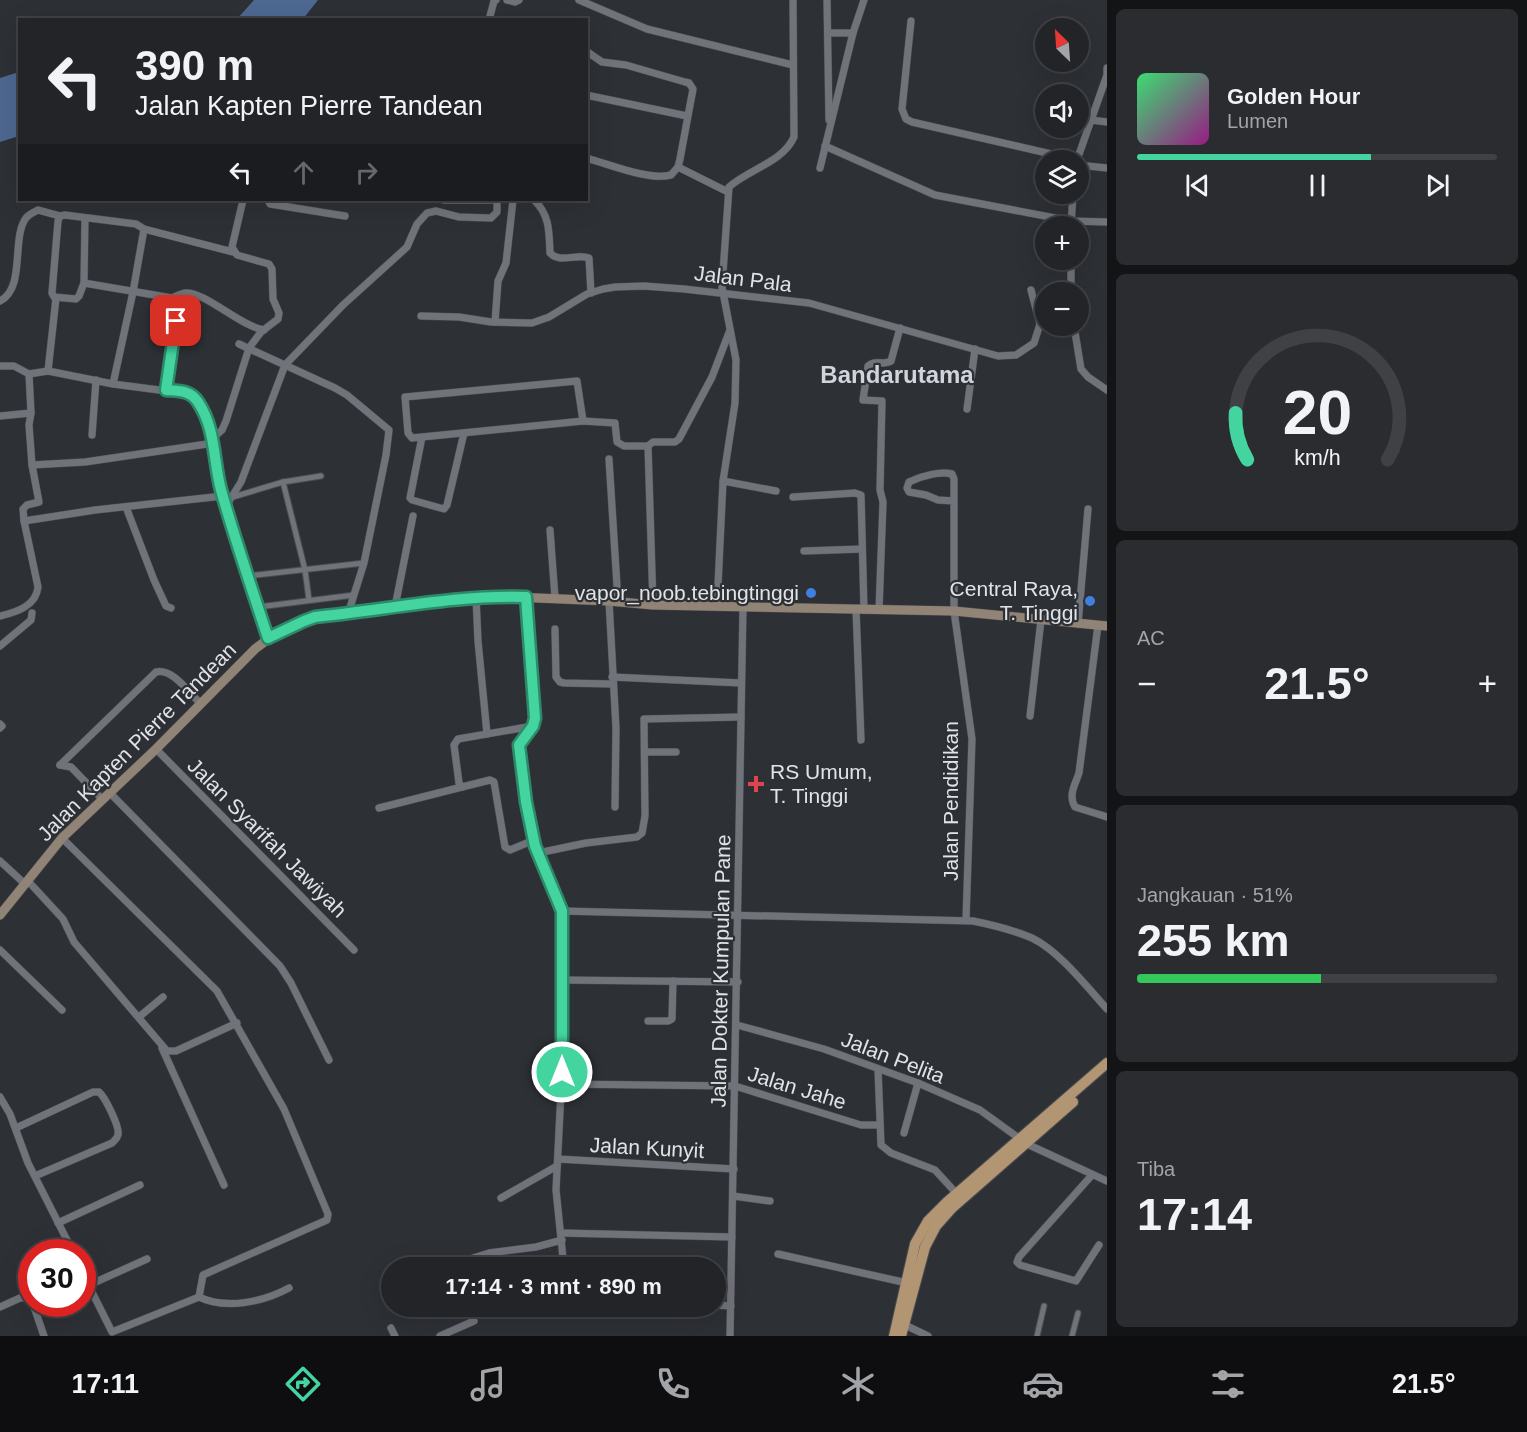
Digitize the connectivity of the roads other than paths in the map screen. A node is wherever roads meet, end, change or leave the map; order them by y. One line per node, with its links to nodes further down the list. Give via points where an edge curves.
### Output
1 (496, 0): 8 (street)
2 (507, 0): 3 (street)
3 (519, 0)
4 (579, 0): 13 (street, via 647,29)
5 (793, 0): 13 (street)
6 (827, 0): 10 (street)
7 (864, 0): 11 (street)
8 (490, 18)
9 (911, 21): 22 (street, via 902,109 906,119)
10 (828, 33): 11 (street); 19 (street)
11 (853, 33): 19 (street)
12 (588, 52): 16 (street, via 602,62 689,83 693,88)
13 (793, 65): 28 (street, via 794,137 789,148 738,179)
14 (1107, 68): 17 (street)
15 (588, 95): 16 (street)
16 (687, 116): 25 (street)
17 (1091, 120): 18 (street); 21 (street)
18 (1107, 122)
19 (829, 131): 20 (street)
20 (825, 147): 26 (street); 37 (street, via 935,195)
21 (1081, 150)
22 (1035, 152)
23 (588, 159): 25 (street, via 659,177 671,175)
24 (1089, 164): 27 (street)
25 (678, 167): 28 (street)
26 (820, 168)
27 (1107, 168)
28 (728, 192): 47 (street)
29 (243, 201): 42 (street)
30 (268, 201): 34 (street)
31 (497, 201): 62 (street, via 497,212 491,218 459,217 436,211 422,217 406,247)
32 (513, 201): 53 (street, via 506,262 498,281)
33 (535, 201): 46 (street, via 549,224 552,256 589,258)
34 (296, 204): 36 (street)
35 (60, 216): 38 (street); 48 (street, via 52,293); 50 (street, via 38,210 27,216 12,290)
36 (345, 216)
37 (1035, 216)
38 (85, 218): 41 (street, via 136,224); 43 (street)
39 (1107, 222): 40 (street)
40 (1089, 223)
41 (144, 229): 42 (street); 45 (street)
42 (233, 252): 55 (street, via 269,264 272,269 273,299 279,313 278,319)
43 (84, 283): 45 (street); 48 (street, via 76,298)
44 (1031, 290): 51 (street)
45 (133, 292): 49 (street); 67 (street)
46 (591, 293): 47 (street, Jalan Pala, via 644,286); 53 (street, Jalan Pala, via 541,321)
47 (723, 293): 54 (street, Jalan Pala, via 809,303); 56 (street)
48 (56, 298): 64 (street)
49 (171, 298): 55 (street, via 191,293 242,323); 68 (street, via 176,321)
50 (0, 301)
51 (1035, 301)
52 (421, 316): 53 (street, Jalan Pala)
53 (495, 322)
54 (900, 328): 61 (street, Jalan Pala); 113 (street, via 891,361 868,366 863,400 882,401 880,490 884,502)
55 (264, 330): 60 (street)
56 (730, 330): 78 (street, via 712,377 679,439); 83 (street, via 736,360 735,403)
57 (1037, 336): 61 (street, Jalan Pala, via 1034,344 1016,355 998,356)
58 (1076, 336): 69 (street, via 1081,369)
59 (239, 344): 60 (street)
60 (249, 348): 62 (street); 77 (street, via 226,422)
61 (975, 349): 70 (street)
62 (285, 365): 86 (street); 97 (street, via 347,395 389,429)
63 (0, 366): 65 (street, via 14,366)
64 (48, 371): 65 (street); 66 (street)
65 (29, 374): 71 (street)
66 (96, 380): 67 (street); 75 (street)
67 (113, 384): 68 (street)
68 (166, 390): 77 (street, via 186,391 197,400)
69 (1107, 390)
70 (967, 409)
71 (31, 413): 72 (street); 80 (street)
72 (0, 416)
73 (583, 422): 74 (street); 76 (street, via 577,381 405,396 408,433 412,438); 78 (street, via 615,423 617,442 624,446)
74 (464, 433): 76 (street); 76 (street, via 444,508 410,498)
75 (92, 435)
76 (422, 437)
77 (213, 441): 80 (street, via 85,462); 85 (street)
78 (648, 446): 106 (street)
79 (609, 459): 105 (street)
80 (32, 465): 93 (street, via 39,502 23,509)
81 (321, 476): 82 (street)
82 (283, 482): 86 (street); 98 (street)
83 (723, 482): 84 (street); 107 (street)
84 (776, 491)
85 (223, 496): 89 (street); 90 (street)
86 (233, 497): 89 (street)
87 (794, 497): 95 (street, via 861,495)
88 (954, 501): 88 (street, Jalan Pendidikan, via 954,479 950,473 909,482 909,492 916,495); 114 (street, Jalan Pendidikan)
89 (226, 506): 99 (street)
90 (126, 507): 93 (street); 111 (street, via 154,580 166,606)
91 (1088, 509): 119 (street)
92 (413, 516): 109 (street)
93 (24, 521): 117 (street, via 37,595 27,606)
94 (550, 530): 103 (street)
95 (862, 549): 96 (street); 112 (street)
96 (804, 551)
97 (364, 562): 98 (street); 100 (street)
98 (305, 570): 99 (street); 104 (street)
99 (248, 576): 108 (street)
100 (354, 595): 104 (street); 116 (street)
101 (477, 597): 102 (main road, Jalan Kapten Pierre Tandean); 109 (main road, Jalan Kapten Pierre Tandean); 130 (street)
102 (526, 597): 103 (main road, Jalan Kapten Pierre Tandean); 129 (street, via 535,701)
103 (555, 598): 105 (main road, Jalan Kapten Pierre Tandean)
104 (309, 600): 108 (street)
105 (614, 601): 106 (main road, Jalan Kapten Pierre Tandean); 124 (street)
106 (653, 605): 107 (main road, Jalan Kapten Pierre Tandean)
107 (717, 606): 110 (main road, Jalan Kapten Pierre Tandean)
108 (258, 607): 122 (street)
109 (395, 607): 116 (main road, Jalan Kapten Pierre Tandean)
110 (743, 607): 112 (main road, Jalan Kapten Pierre Tandean); 125 (street, Jalan Dokter Kumpulan Pane)
111 (171, 608)
112 (860, 609): 113 (main road, Jalan Kapten Pierre Tandean); 131 (street)
113 (879, 610): 114 (main road, Jalan Kapten Pierre Tandean)
114 (954, 611): 118 (main road, Jalan Kapten Pierre Tandean); 148 (street, Jalan Pendidikan, via 972,739)
115 (32, 613): 123 (street, via 31,620)
116 (348, 614): 122 (main road, Jalan Kapten Pierre Tandean, via 315,617)
117 (0, 616)
118 (1041, 620): 119 (main road, Jalan Kapten Pierre Tandean); 127 (street)
119 (1078, 624): 120 (main road, Jalan Kapten Pierre Tandean)
120 (1103, 626): 139 (street, via 1072,801 1081,811)
121 (555, 629): 124 (street, via 558,680)
122 (268, 638): 126 (main road, Jalan Kapten Pierre Tandean)
123 (0, 646)
124 (612, 680): 125 (street); 137 (street)
125 (741, 683): 128 (street, Jalan Dokter Kumpulan Pane)
126 (201, 704): 132 (main road, Jalan Kapten Pierre Tandean); 136 (street, via 163,670 146,680 60,765 71,767)
127 (1030, 716)
128 (741, 717): 133 (street, via 644,720); 147 (street, Jalan Dokter Kumpulan Pane)
129 (533, 726): 130 (street); 141 (street, via 519,745)
130 (486, 734): 135 (street, via 454,742)
131 (861, 740)
132 (156, 749): 136 (main road, Jalan Kapten Pierre Tandean); 150 (street, Jalan Syarifah Jawiyah)
133 (645, 752): 134 (street); 142 (street, via 642,833)
134 (676, 752)
135 (462, 787): 138 (street); 141 (street, via 492,780 505,847 510,850)
136 (106, 796): 140 (main road, Jalan Kapten Pierre Tandean); 162 (street, via 280,966)
137 (615, 807)
138 (379, 808)
139 (1107, 817)
140 (62, 838): 144 (main road, Jalan Kapten Pierre Tandean); 159 (street, via 217,991)
141 (534, 840): 142 (street)
142 (538, 853): 145 (street)
143 (0, 861): 144 (street)
144 (26, 883): 146 (main road, Jalan Kapten Pierre Tandean); 157 (street, via 63,918 74,942)
145 (562, 911): 147 (street); 151 (street)
146 (0, 915)
147 (739, 916): 148 (street); 153 (street, Jalan Dokter Kumpulan Pane)
148 (966, 920): 156 (street, via 999,926 1034,939 1065,963)
149 (0, 950): 155 (street)
150 (354, 950)
151 (562, 980): 152 (street); 167 (street)
152 (673, 981): 153 (street); 158 (street, via 672,1019)
153 (738, 982): 160 (street, Jalan Dokter Kumpulan Pane)
154 (163, 997): 157 (street)
155 (62, 1010)
156 (1107, 1010)
157 (139, 1017): 161 (street)
158 (648, 1021)
159 (237, 1023): 161 (street, via 176,1051); 197 (street, via 284,1108 328,1218 203,1275)
160 (737, 1025): 164 (street, Jalan Pelita, via 824,1048); 168 (street, Jalan Dokter Kumpulan Pane)
161 (161, 1046): 180 (street)
162 (329, 1060)
163 (1107, 1063): 173 (main road)
164 (878, 1069): 166 (street, Jalan Pelita); 170 (street)
165 (1107, 1072): 173 (main road)
166 (918, 1083): 172 (street); 173 (street, Jalan Pelita, via 980,1110)
167 (561, 1084): 168 (street, Jalan Jahe); 174 (street)
168 (735, 1086): 170 (street, Jalan Jahe, via 861,1125); 175 (street, Jalan Dokter Kumpulan Pane)
169 (0, 1097): 171 (street)
170 (879, 1125): 181 (street, via 884,1148 935,1170)
171 (16, 1128): 177 (street); 177 (street, via 99,1092 118,1130 112,1143)
172 (904, 1133)
173 (1024, 1142): 176 (street, Jalan Pelita); 181 (main road); 207 (main road, via 936,1226 920,1262)
174 (557, 1163): 175 (street, Jalan Kunyit); 183 (street); 186 (street)
175 (734, 1169): 182 (street, Jalan Dokter Kumpulan Pane)
176 (1092, 1175): 178 (street, Jalan Pelita); 189 (street, via 1017,1262 1076,1281)
177 (35, 1176): 185 (street)
178 (1107, 1181)
179 (140, 1185): 185 (street)
180 (224, 1185)
181 (957, 1194): 195 (main road, via 928,1221 915,1244)
182 (733, 1196): 184 (street); 187 (street, Jalan Dokter Kumpulan Pane)
183 (501, 1198)
184 (770, 1201)
185 (58, 1223): 188 (street)
186 (561, 1236): 187 (street); 191 (street, via 536,1247); 192 (street)
187 (732, 1237): 201 (street, Jalan Dokter Kumpulan Pane)
188 (66, 1239)
189 (1100, 1245)
190 (778, 1254): 195 (street)
191 (476, 1257)
192 (563, 1257)
193 (147, 1259): 194 (street)
194 (96, 1282)
195 (906, 1283): 213 (main road)
196 (289, 1288): 197 (street, via 258,1300 225,1304)
197 (199, 1297): 199 (street, via 112,1332)
198 (18, 1299): 203 (street)
199 (96, 1299)
200 (726, 1306): 201 (street)
201 (731, 1306): 212 (street, Jalan Dokter Kumpulan Pane)
202 (1044, 1306): 216 (street)
203 (0, 1307)
204 (1078, 1313): 217 (street)
205 (37, 1317): 209 (street)
206 (474, 1321): 211 (street)
207 (905, 1325): 214 (main road); 215 (street)
208 (391, 1328): 210 (street)
209 (44, 1336)
210 (395, 1336)
211 (440, 1336)
212 (730, 1336)
213 (894, 1336)
214 (901, 1336)
215 (928, 1336)
216 (1037, 1336)
217 (1072, 1336)

